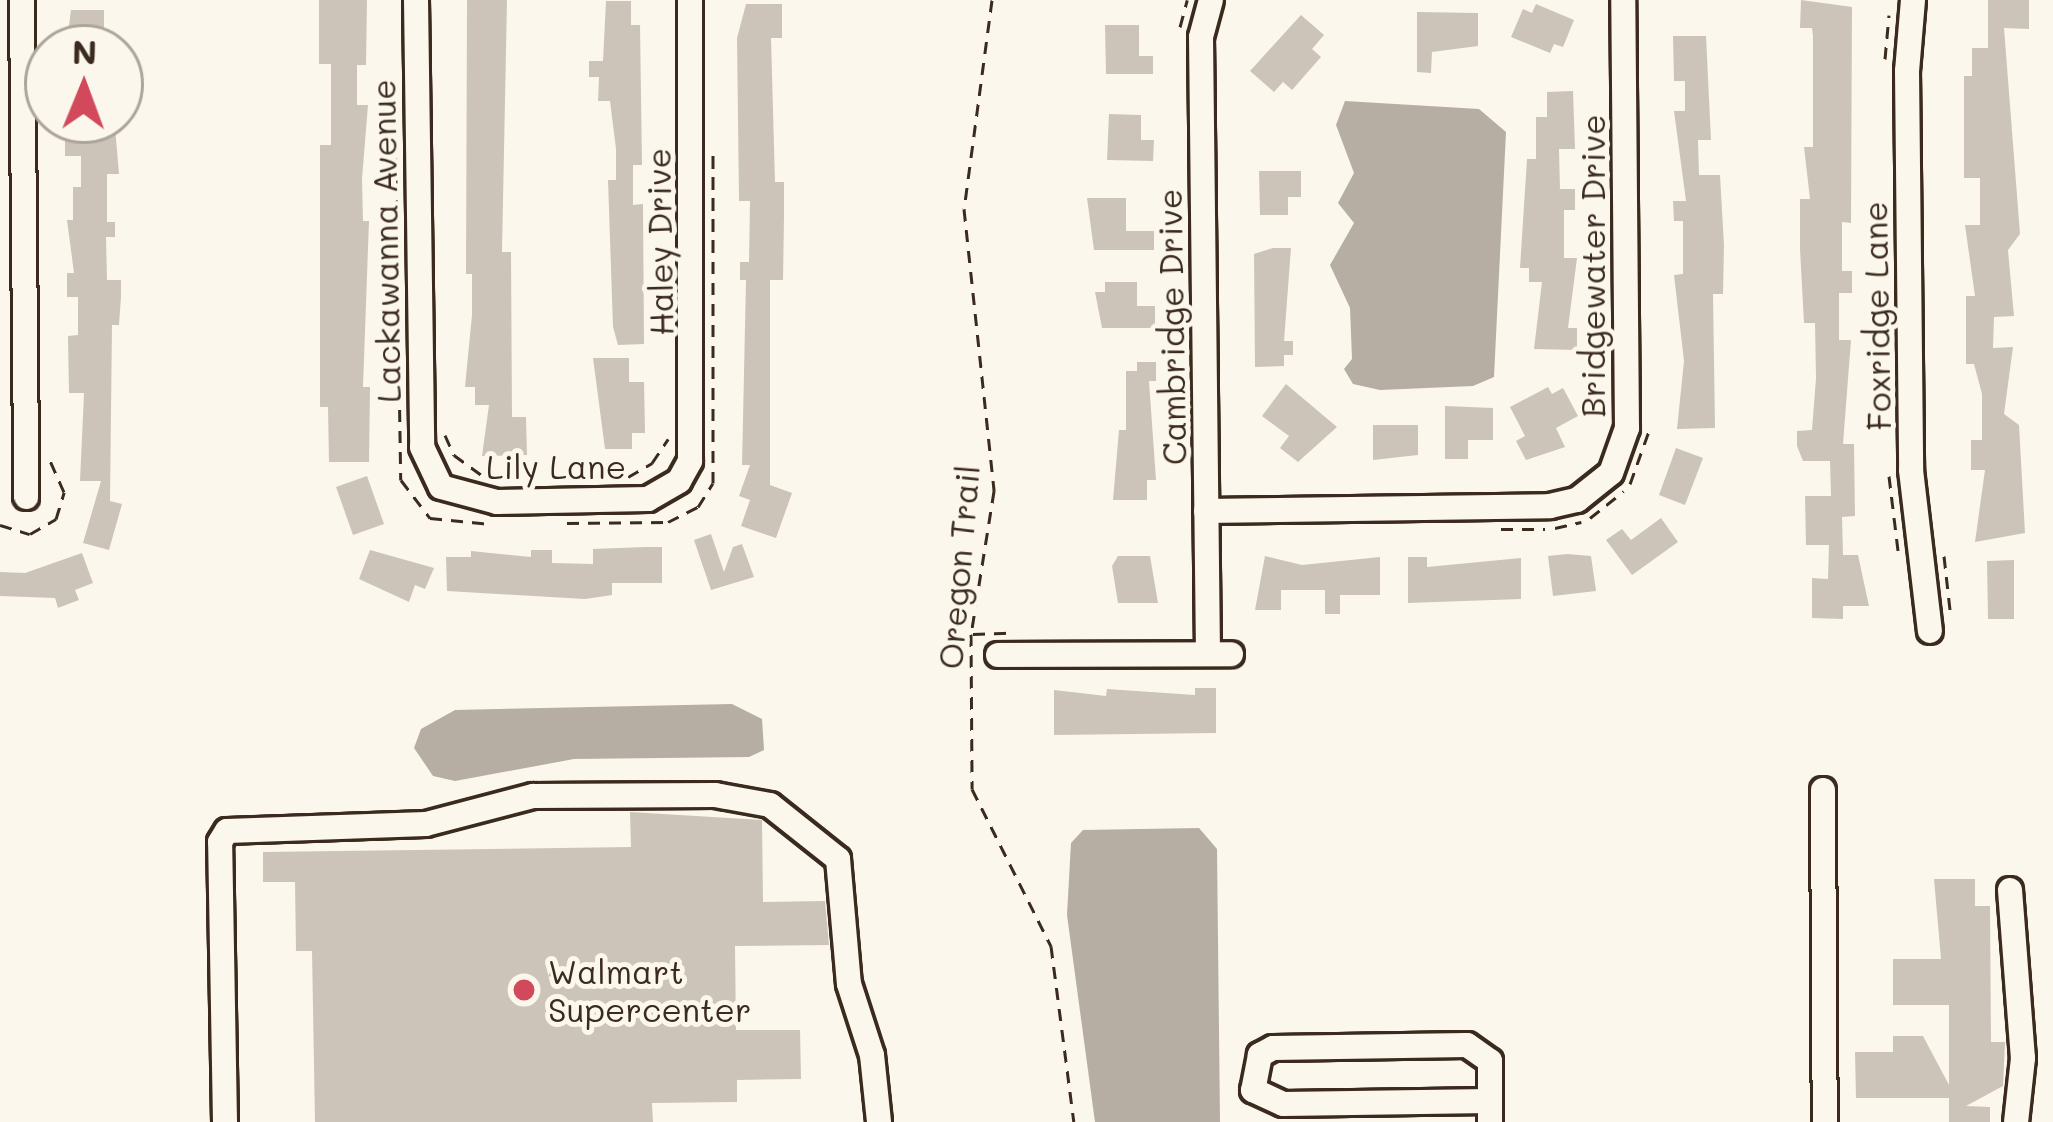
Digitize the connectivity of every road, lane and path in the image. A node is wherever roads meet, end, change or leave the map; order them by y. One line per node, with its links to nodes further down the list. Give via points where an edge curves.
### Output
1 (22, 0): 10 (street)
2 (416, 0): 16 (street, Lackawanna Avenue, via 420,422)
3 (690, 0): 17 (street, Haley Drive, via 694,422)
4 (992, 0): 32 (path, Oregon Trail, via 964,209 994,491 971,634 972,789 1051,946)
5 (1211, 0): 19 (street, Cambridge Drive, via 1201,38)
6 (1623, 0): 19 (street, Bridgewater Drive, via 1627,428 1611,473 1577,500 1550,506)
7 (1913, 0): 24 (street, Foxridge Lane, via 1911,470)
8 (395, 94): 21 (path, via 400,480 430,518)
9 (712, 137): 20 (path, via 713,483 698,506 668,522)
10 (12, 253): 18 (street)
11 (442, 413): 14 (path, via 454,454)
12 (1649, 413): 22 (path, via 1642,461 1613,502 1570,525)
13 (671, 429): 15 (path, via 652,463)
14 (492, 479)
15 (613, 479)
16 (434, 480): 17 (street, Lily Lane, via 460,496 497,502 635,500)
17 (679, 481)
18 (26, 497)
19 (1206, 511): 25 (street, Cambridge Drive, via 1219,654)
20 (567, 523)
21 (499, 524)
22 (1496, 530)
23 (1941, 543): 24 (path)
24 (1941, 628)
25 (998, 655)
26 (1822, 790): 33 (street)
27 (2009, 890): 34 (street, via 2024,1058)
28 (1372, 1112): 29 (street); 29 (street, via 1263,1101 1253,1090 1260,1055 1273,1048 1467,1045 1490,1061)
29 (1490, 1112)
30 (225, 1122): 31 (street, via 220,842 227,831 394,828 533,796 613,795 715,795 770,805 838,859 849,984 872,1055)
31 (879, 1122)
32 (1074, 1122)
33 (1825, 1122)
34 (2016, 1122)

